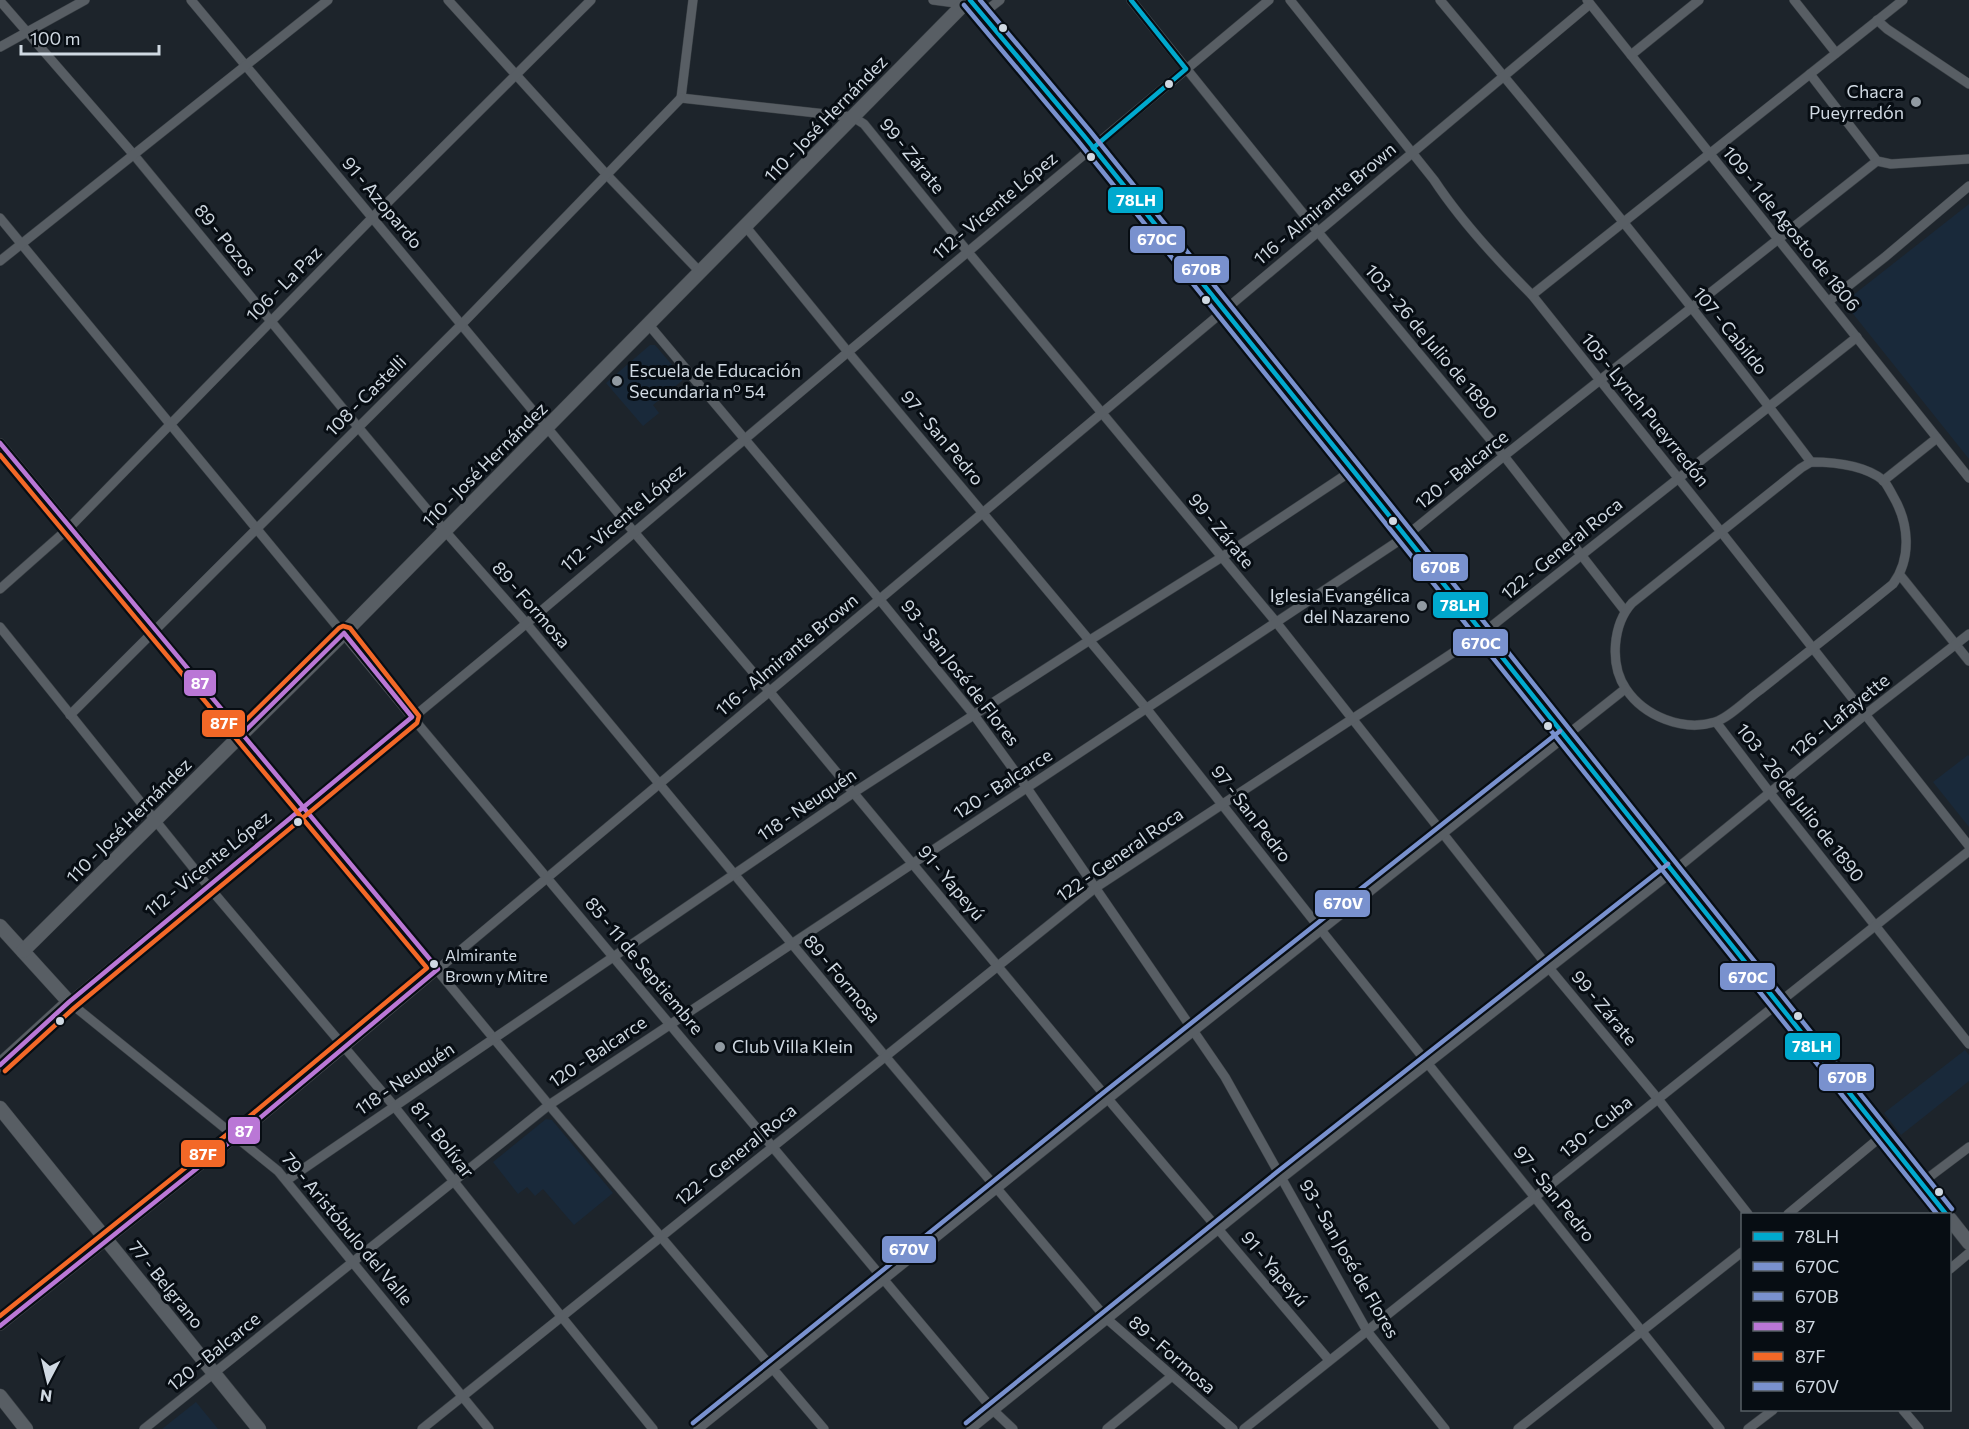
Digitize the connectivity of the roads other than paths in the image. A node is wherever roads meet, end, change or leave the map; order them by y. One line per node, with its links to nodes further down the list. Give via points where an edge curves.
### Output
1 (85, 0): 21 (street)
2 (191, 0): 25 (street, 91 - Azopardo)
3 (328, 0): 25 (street)
4 (448, 0): 28 (street)
5 (591, 0): 28 (street, 106 - La Paz)
6 (693, 0): 31 (street)
7 (933, 0): 17 (street)
8 (1000, 0): 19 (street)
9 (1131, 0): 26 (street, 103 - 26 de Julio de 1890)
10 (1269, 0): 26 (street, 112 - Vicente López)
11 (1290, 0): 34 (street, 105 - Lynch Pueyrredón)
12 (1440, 0): 29 (street, 107 - Cabildo)
13 (1699, 0): 24 (street)
14 (1794, 0): 23 (street)
15 (1903, 0): 20 (street)
16 (0, 1): 21 (street, 89 - Pozos)
17 (967, 1): 19 (street); 32 (street, 110 - José Hernández)
18 (1589, 2): 24 (street, 109 - 1 de Agosto de 1806); 29 (street, 116 - Almirante Brown)
19 (982, 14): 33 (street)
20 (1878, 20): 23 (street); 30 (street)
21 (28, 32): 22 (street); 36 (street, 89 - Pozos)
22 (0, 47)
23 (1836, 52): 27 (street)
24 (1631, 55): 35 (street, 109 - 1 de Agosto de 1806)
25 (246, 66): 36 (street); 41 (street, 91 - Azopardo)
26 (1186, 69): 33 (street, 112 - Vicente López); 45 (street, 103 - 26 de Julio de 1890)
27 (1810, 74): 35 (street); 38 (street)
28 (516, 76): 39 (street); 41 (street, 106 - La Paz)
29 (1504, 76): 34 (street, 116 - Almirante Brown); 43 (street, 107 - Cabildo)
30 (1969, 84)
31 (681, 98): 32 (street, 99 - Zárate); 39 (street, 108 - Castelli)
32 (854, 117): 44 (street, 110 - José Hernández); 48 (street, 99 - Zárate, via 864,124)
33 (1093, 148): 48 (street, 112 - Vicente López); 54 (street)
34 (1412, 152): 45 (street, 116 - Almirante Brown); 51 (street, 105 - Lynch Pueyrredón, via 1452,205)
35 (1710, 154): 43 (street); 46 (street, 109 - 1 de Agosto de 1806)
36 (134, 155): 47 (street); 55 (street, 89 - Pozos)
37 (1969, 159): 38 (street, via 1891,164)
38 (1877, 161): 46 (street, 120 - Balcarce)
39 (607, 175): 50 (street); 56 (street, 108 - Castelli)
40 (1969, 186): 52 (street)
41 (373, 217): 55 (street, 106 - La Paz); 56 (street, 91 - Azopardo)
42 (0, 218): 47 (street, 85 - 11 de Septiembre)
43 (1622, 222): 51 (street); 53 (street, 107 - Cabildo)
44 (746, 227): 50 (street, 110 - José Hernández); 59 (street, 97 - San Pedro)
45 (1318, 232): 54 (street, 116 - Almirante Brown); 69 (street, 103 - 26 de Julio de 1890)
46 (1779, 240): 52 (street, 109 - 1 de Agosto de 1806); 53 (street, 120 - Balcarce)
47 (22, 245): 49 (street); 63 (street, 85 - 11 de Septiembre)
48 (968, 252): 59 (street, 112 - Vicente López); 62 (street, 99 - Zárate)
49 (0, 261)
50 (700, 272): 57 (street, 110 - José Hernández)
51 (1532, 295): 60 (street, 105 - Lynch Pueyrredón)
52 (1829, 301): 58 (street, 109 - 1 de Agosto de 1806)
53 (1691, 309): 60 (street, 120 - Balcarce); 61 (street, 107 - Cabildo)
54 (1224, 310): 62 (street, 116 - Almirante Brown); 71 (street)
55 (271, 321): 63 (street, 106 - La Paz); 64 (street, 89 - Pozos)
56 (461, 325): 64 (street, 108 - Castelli); 65 (street, 91 - Azopardo)
57 (649, 325): 65 (street, 110 - José Hernández); 67 (street, 93 - San José de Flores)
58 (1857, 337): 61 (street, 122 - General Roca); 66 (street, 109 - 1 de Agosto de 1806)
59 (848, 352): 67 (street, 112 - Vicente López); 75 (street, 97 - San Pedro)
60 (1600, 382): 69 (street, 120 - Balcarce); 72 (street, 105 - Lynch Pueyrredón)
61 (1769, 406): 70 (street, 107 - Cabildo); 72 (street, 122 - General Roca)
62 (1102, 414): 75 (street, 116 - Almirante Brown); 83 (street, 99 - Zárate)
63 (170, 422): 76 (street, 106 - La Paz); 77 (street, 85 - 11 de Septiembre)
64 (358, 427): 77 (street, 108 - Castelli); 78 (street, 89 - Pozos)
65 (548, 427): 78 (street, 110 - José Hernández); 79 (street, 91 - Yapeyú)
66 (1937, 438): 73 (street, 109 - 1 de Agosto de 1806); 74 (street)
67 (745, 440): 79 (street, 112 - Vicente López); 86 (street, 93 - San José de Flores)
68 (0, 443): 76 (street)
69 (1504, 456): 81 (street, 120 - Balcarce); 82 (street, 103 - 26 de Julio de 1890)
70 (1811, 462): 74 (street, via 1846,465); 80 (street)
71 (1353, 470): 81 (street); 83 (street, 118 - Neuquén)
72 (1678, 478): 80 (street, 105 - Lynch Pueyrredón); 82 (street, 122 - General Roca)
73 (1969, 478)
74 (1883, 481): 84 (street, via 1905,524 1906,550)
75 (984, 512): 86 (street, 116 - Almirante Brown); 95 (street, 97 - San Pedro)
76 (70, 527): 85 (street, 106 - La Paz); 91 (street)
77 (258, 528): 91 (street, 108 - Castelli); 92 (street, 85 - 11 de Septiembre)
78 (445, 531): 89 (street, 89 - Formosa); 92 (street, 110 - José Hernández)
79 (634, 532): 89 (street, 112 - Vicente López); 100 (street, 91 - Yapeyú)
80 (1722, 532): 87 (street); 97 (street, 105 - Lynch Pueyrredón)
81 (1406, 536): 88 (street, 120 - Balcarce); 93 (street)
82 (1581, 555): 87 (street, 103 - 26 de Julio de 1890); 93 (street, 122 - General Roca)
83 (1222, 557): 88 (street, 99 - Zárate); 95 (street, 118 - Neuquén)
84 (1900, 574): 96 (street); 97 (street, via 1893,584)
85 (0, 590)
86 (880, 600): 100 (street, 116 - Almirante Brown); 104 (street, 93 - San José de Flores)
87 (1625, 611): 99 (street, via 1616,648)
88 (1276, 622): 101 (street, 120 - Balcarce); 106 (street, 99 - Zárate)
89 (526, 623): 105 (street, 112 - Vicente López); 110 (street, 89 - Formosa)
90 (0, 627): 103 (street, 81 - Bolívar)
91 (156, 630): 103 (street, 108 - Castelli); 108 (street)
92 (344, 633): 105 (street, 85 - 11 de Septiembre); 108 (street, 110 - José Hernández)
93 (1483, 633): 106 (street, 122 - General Roca); 109 (street)
94 (1969, 634): 96 (street, 126 - Lafayette)
95 (1090, 640): 101 (street, 97 - San Pedro); 104 (street, 118 - Neuquén)
96 (1956, 644): 98 (street); 102 (street, 126 - Lafayette)
97 (1813, 649): 102 (street, 105 - Lynch Pueyrredón); 107 (street)
98 (1969, 661)
99 (1625, 689): 107 (street, 103 - 26 de Julio de 1890, via 1643,706 1669,721 1696,725); 109 (street)
100 (769, 691): 110 (street, 116 - Almirante Brown); 112 (street, 91 - Yapeyú)
101 (1146, 708): 111 (street, 120 - Balcarce); 114 (street, 97 - San Pedro)
102 (1866, 714): 113 (street, 126 - Lafayette); 118 (street, 105 - Lynch Pueyrredón)
103 (70, 715): 116 (street, 81 - Bolívar)
104 (974, 715): 111 (street, 93 - San José de Flores); 112 (street, 118 - Neuquén)
105 (412, 717): 115 (street, 112 - Vicente López); 123 (street, 85 - 11 de Septiembre)
106 (1353, 719): 114 (street, 122 - General Roca); 117 (street, 99 - Zárate)
107 (1716, 722): 113 (street, 103 - 26 de Julio de 1890)
108 (242, 734): 115 (street); 116 (street, 110 - José Hernández)
109 (1565, 737): 117 (street); 121 (street)
110 (659, 785): 122 (street, 89 - Formosa); 123 (street, 116 - Almirante Brown)
111 (1027, 788): 120 (street, 120 - Balcarce); 125 (street, 93 - San José de Flores)
112 (853, 793): 120 (street, 91 - Yapeyú); 122 (street, 118 - Neuquén)
113 (1770, 794): 121 (street, 126 - Lafayette); 127 (street, 103 - 26 de Julio de 1890)
114 (1223, 805): 125 (street, 122 - General Roca); 128 (street, 97 - San Pedro)
115 (304, 808): 124 (street, 112 - Vicente López); 134 (street)
116 (154, 821): 124 (street, 81 - Bolívar); 130 (street, 110 - José Hernández)
117 (1443, 833): 128 (street); 133 (street, 99 - Zárate)
118 (1969, 846)
119 (1969, 851): 127 (street, 130 - Cuba)
120 (913, 863): 129 (street, 120 - Balcarce); 132 (street, 91 - Yapeyú)
121 (1673, 870): 133 (street, 126 - Lafayette); 136 (street)
122 (734, 874): 129 (street, 89 - Formosa); 131 (street, 118 - Neuquén)
123 (549, 878): 131 (street, 85 - 11 de Septiembre); 134 (street, 116 - Almirante Brown)
124 (208, 886): 135 (street, 112 - Vicente López); 141 (street, 81 - Bolívar)
125 (1095, 888): 132 (street, 122 - General Roca); 138 (street, 93 - San José de Flores)
126 (0, 926): 130 (street, 79 - Aristóbulo del Valle)
127 (1875, 926): 136 (street, 130 - Cuba); 140 (street, 103 - 26 de Julio de 1890)
128 (1321, 930): 138 (street); 143 (street, 97 - San Pedro)
129 (791, 943): 137 (street, 120 - Balcarce); 142 (street, 89 - Formosa)
130 (23, 951): 135 (street, 79 - Aristóbulo del Valle)
131 (613, 956): 137 (street, 85 - 11 de Septiembre); 139 (street, 118 - Neuquén)
132 (998, 966): 142 (street, 122 - General Roca); 145 (street, 91 - Yapeyú)
133 (1549, 968): 143 (street, 126 - Lafayette); 146 (street, 99 - Zárate)
134 (438, 969): 139 (street); 141 (street, 116 - Almirante Brown)
135 (69, 1002): 144 (street, 112 - Vicente López); 150 (street, 79 - Aristóbulo del Valle)
136 (1778, 1003): 146 (street, 130 - Cuba); 151 (street)
137 (671, 1024): 147 (street, 120 - Balcarce); 152 (street, 85 - 11 de Septiembre)
138 (1193, 1031): 145 (street); 154 (street, 93 - San José de Flores, via 1234,1091)
139 (494, 1038): 147 (street); 148 (street, 118 - Neuquén)
140 (1969, 1044)
141 (345, 1048): 148 (street, 81 - Bolívar); 150 (street, 116 - Almirante Brown)
142 (885, 1056): 152 (street, 122 - General Roca); 158 (street, 89 - Formosa)
143 (1428, 1064): 154 (street, 126 - Lafayette); 159 (street, 97 - San Pedro)
144 (0, 1065)
145 (1108, 1099): 158 (street); 164 (street, 91 - Yapeyú)
146 (1658, 1099): 159 (street, 130 - Cuba); 160 (street, 99 - Zárate)
147 (549, 1105): 156 (street, 120 - Balcarce); 165 (street)
148 (394, 1106): 155 (street, 118 - Neuquén); 156 (street, 81 - Bolívar)
149 (0, 1108): 166 (street, 77 - Belgrano)
150 (236, 1136): 155 (street, 79 - Aristóbulo del Valle); 166 (street, 116 - Almirante Brown)
151 (1883, 1136): 157 (street); 161 (street)
152 (774, 1146): 165 (street, 122 - General Roca); 172 (street, 85 - 11 de Septiembre)
153 (1969, 1147): 157 (street)
154 (1282, 1178): 164 (street, 126 - Lafayette); 176 (street, 93 - San José de Flores)
155 (287, 1180): 170 (street, 79 - Aristóbulo del Valle)
156 (453, 1182): 170 (street, 120 - Balcarce); 173 (street, 81 - Bolívar)
157 (1920, 1184): 162 (street)
158 (997, 1189): 172 (street); 174 (street, 89 - Formosa)
159 (1536, 1197): 176 (street, 130 - Cuba); 177 (street, 97 - San Pedro)
160 (1746, 1213)
161 (1790, 1213)
162 (1944, 1213)
163 (1951, 1220): 167 (street)
164 (1219, 1230): 174 (street, 126 - Lafayette); 178 (street, 91 - Yapeyú)
165 (661, 1236): 173 (street, 122 - General Roca); 179 (street)
166 (107, 1240): 175 (street, 116 - Almirante Brown); 180 (street, 77 - Belgrano)
167 (1969, 1242)
168 (1969, 1253): 171 (street)
169 (1741, 1254): 177 (street)
170 (354, 1262): 180 (street, 120 - Balcarce); 183 (street, 79 - Aristóbulo del Valle)
171 (1951, 1268)
172 (884, 1278): 179 (street); 184 (street, 85 - 11 de Septiembre)
173 (561, 1316): 183 (street, 122 - General Roca); 192 (street, 81 - Bolívar)
174 (1107, 1319): 181 (street, 89 - Formosa); 184 (street, 126 - Lafayette)
175 (0, 1326)
176 (1367, 1331): 178 (street, 130 - Cuba); 200 (street, 93 - San José de Flores)
177 (1642, 1331): 201 (street); 202 (street, 97 - San Pedro)
178 (1329, 1360): 199 (street, 130 - Cuba)
179 (773, 1369): 193 (street); 194 (street)
180 (213, 1373): 188 (street, 120 - Balcarce); 189 (street, 77 - Belgrano)
181 (1172, 1376): 197 (street); 198 (street, 89 - Formosa)
182 (0, 1396): 187 (street)
183 (463, 1396): 190 (street, 122 - General Roca); 191 (street, 79 - Aristóbulo del Valle)
184 (994, 1411): 195 (street, 126 - Lafayette); 196 (street, 85 - 11 de Septiembre)
185 (1772, 1411): 203 (street)
186 (1904, 1411): 204 (street)
187 (27, 1429)
188 (144, 1429)
189 (259, 1429)
190 (422, 1429)
191 (489, 1429)
192 (653, 1429)
193 (698, 1429)
194 (824, 1429)
195 (971, 1429)
196 (1013, 1429)
197 (1107, 1429)
198 (1233, 1429)
199 (1244, 1429)
200 (1445, 1429)
201 (1518, 1429)
202 (1720, 1429)
203 (1748, 1429)
204 (1919, 1429)

